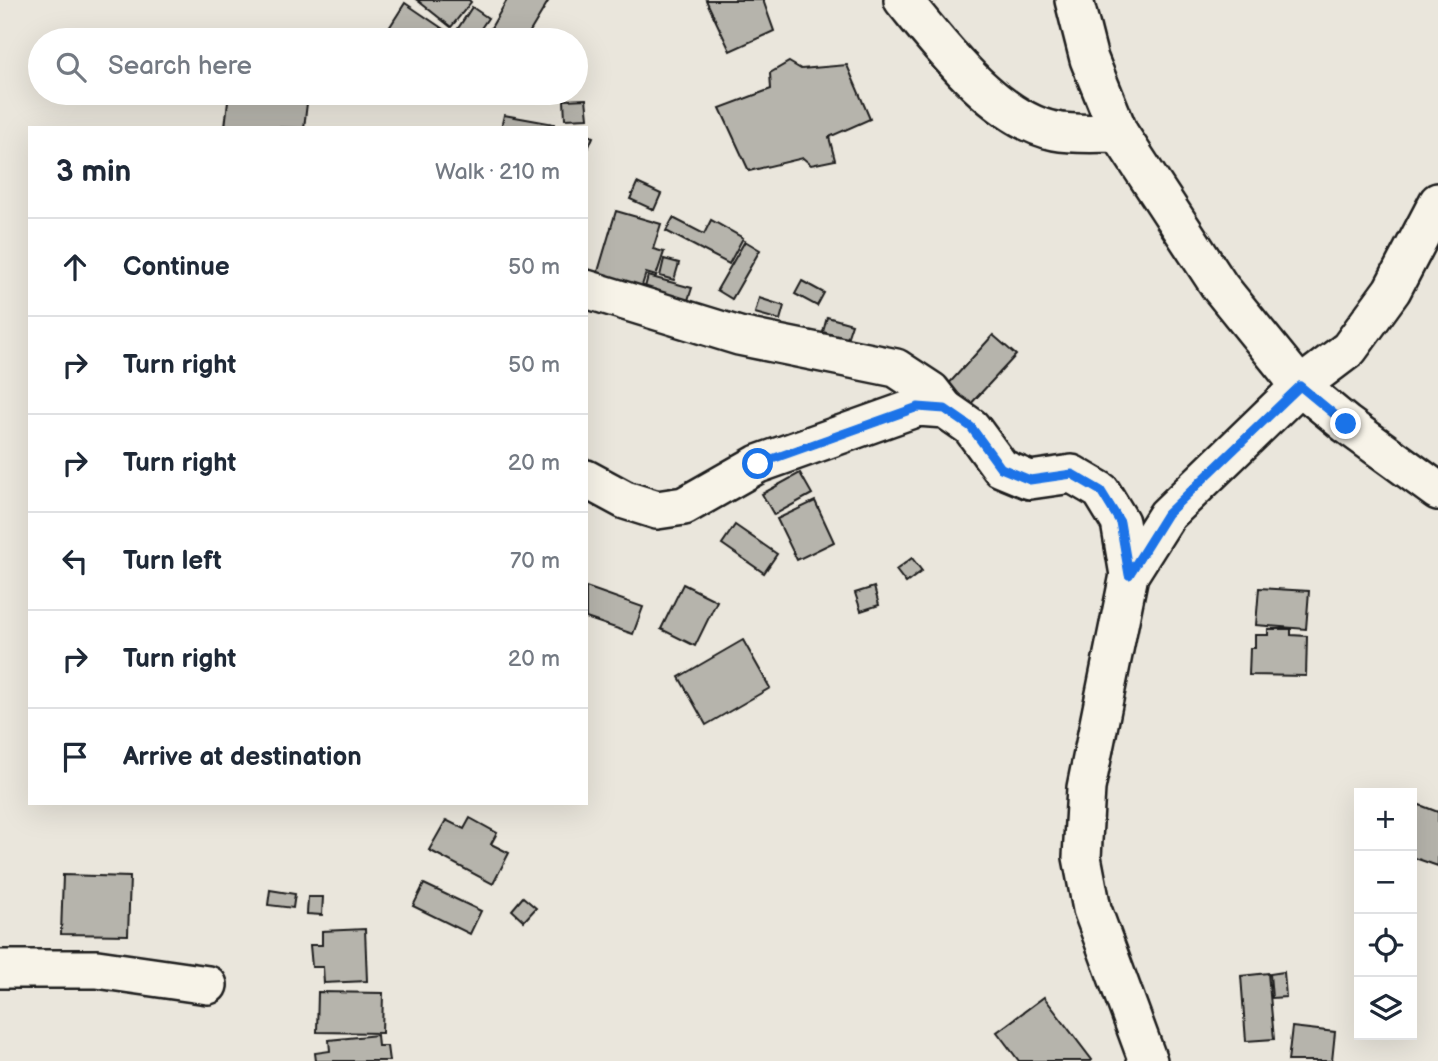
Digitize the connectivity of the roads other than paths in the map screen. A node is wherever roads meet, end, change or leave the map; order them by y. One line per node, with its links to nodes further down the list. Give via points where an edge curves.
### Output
1 (903, 0): 3 (street, via 963,73 1027,123 1054,131)
2 (1074, 0): 3 (street, via 1089,59)
3 (1119, 133): 6 (street, via 1220,288)
4 (1438, 202): 6 (street, via 1392,290 1349,349)
5 (588, 290): 7 (street, via 739,336 896,368 931,391)
6 (1300, 386): 9 (street); 10 (street, via 1167,514)
7 (945, 409): 8 (street, via 918,407 758,464 684,506 657,510 625,500); 10 (street, via 971,427 1001,468 1030,480 1072,474 1101,491 1120,522)
8 (588, 480)
9 (1438, 491)
10 (1129, 575): 13 (street, via 1086,788 1082,857 1092,909)
11 (0, 969): 12 (street, via 97,970)
12 (208, 985)
13 (1148, 1061)

